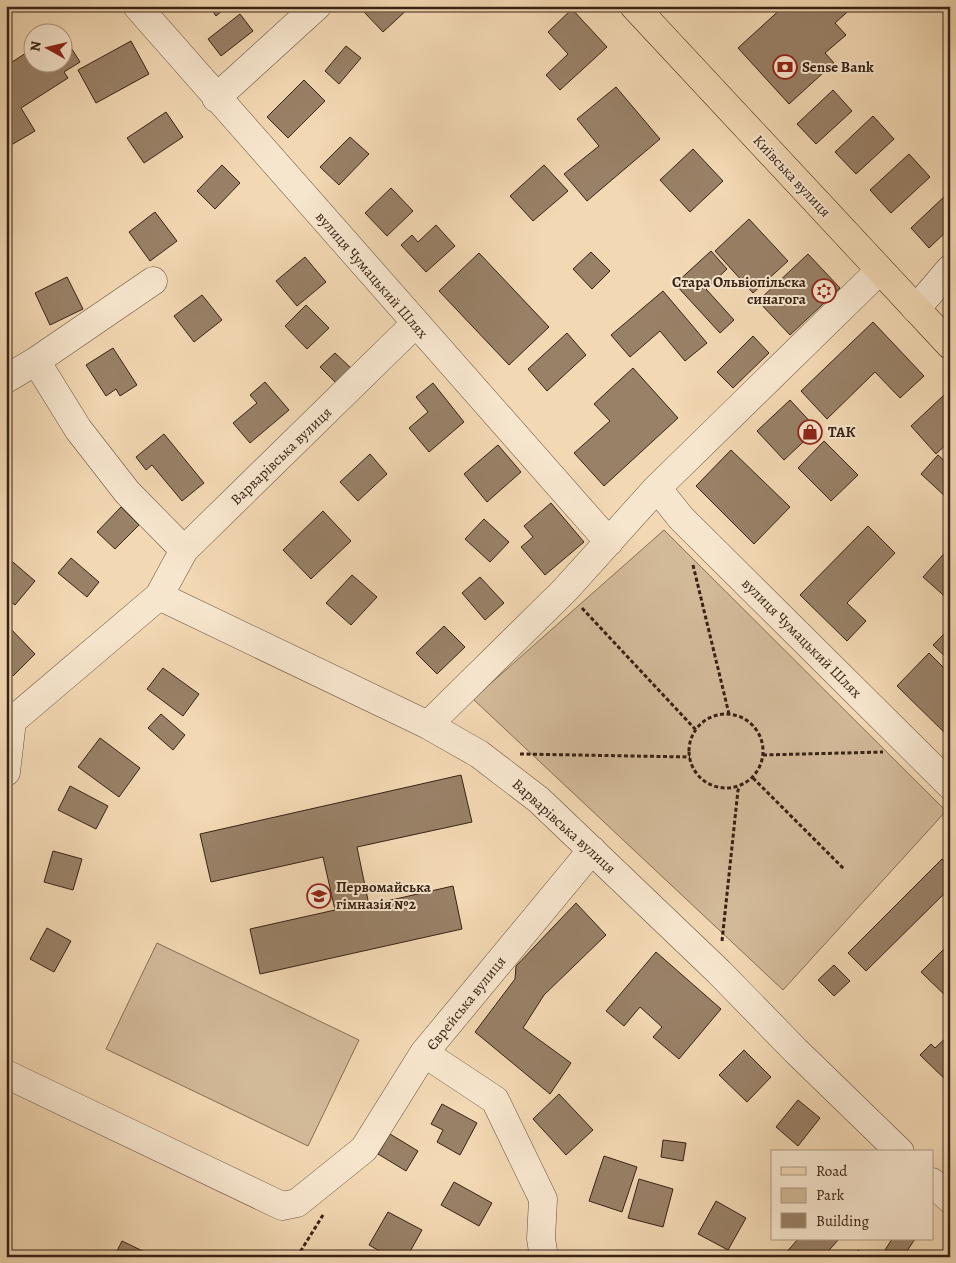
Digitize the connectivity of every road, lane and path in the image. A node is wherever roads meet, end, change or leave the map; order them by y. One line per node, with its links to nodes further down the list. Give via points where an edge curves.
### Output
1 (137, 6): 4 (street, вулиця Чумацький Шлях)
2 (317, 6): 4 (street)
3 (637, 7): 6 (main road, Київська вулиця)
4 (216, 98): 9 (street, вулиця Чумацький Шлях)
5 (950, 269): 8 (street)
6 (879, 271): 8 (main road, Київська вулиця); 13 (street)
7 (153, 281): 11 (street)
8 (916, 308): 10 (main road, Київська вулиця)
9 (415, 324): 14 (street, вулиця Чумацький Шлях); 15 (street, Варварівська вулиця)
10 (950, 345)
11 (36, 361): 12 (street); 15 (street, via 78,429 128,492)
12 (6, 379)
13 (657, 488): 14 (street); 23 (street, вулиця Чумацький Шлях, via 681,518)
14 (608, 542): 17 (street)
15 (184, 550): 18 (street, Варварівська вулиця)
16 (690, 555): 19 (path)
17 (565, 590): 21 (street); 22 (path)
18 (159, 596): 20 (street, Варварівська вулиця); 21 (street, Варварівська вулиця)
19 (729, 714): 22 (path, via 705,720); 25 (path, via 748,721 758,730)
20 (9, 723): 27 (street)
21 (428, 725): 31 (street, Варварівська вулиця, via 479,754 539,800)
22 (696, 730): 26 (path)
23 (916, 751): 25 (path); 29 (street, вулиця Чумацький Шлях)
24 (518, 754): 26 (path)
25 (763, 754): 28 (path)
26 (690, 757): 30 (path, via 703,780 715,787)
27 (6, 772)
28 (753, 778): 30 (path); 32 (path)
29 (950, 785)
30 (742, 786): 33 (path, via 738,790)
31 (592, 850): 33 (street, Варварівська вулиця); 34 (street, Єврейська вулиця)
32 (844, 869)
33 (719, 972): 36 (street, Варварівська вулиця)
34 (424, 1053): 35 (street, via 364,1148 298,1203 282,1206); 39 (street, Єврейська вулиця, via 496,1100 543,1199 541,1239)
35 (6, 1074)
36 (898, 1150)
37 (934, 1184): 38 (street)
38 (950, 1199)
39 (544, 1257)

